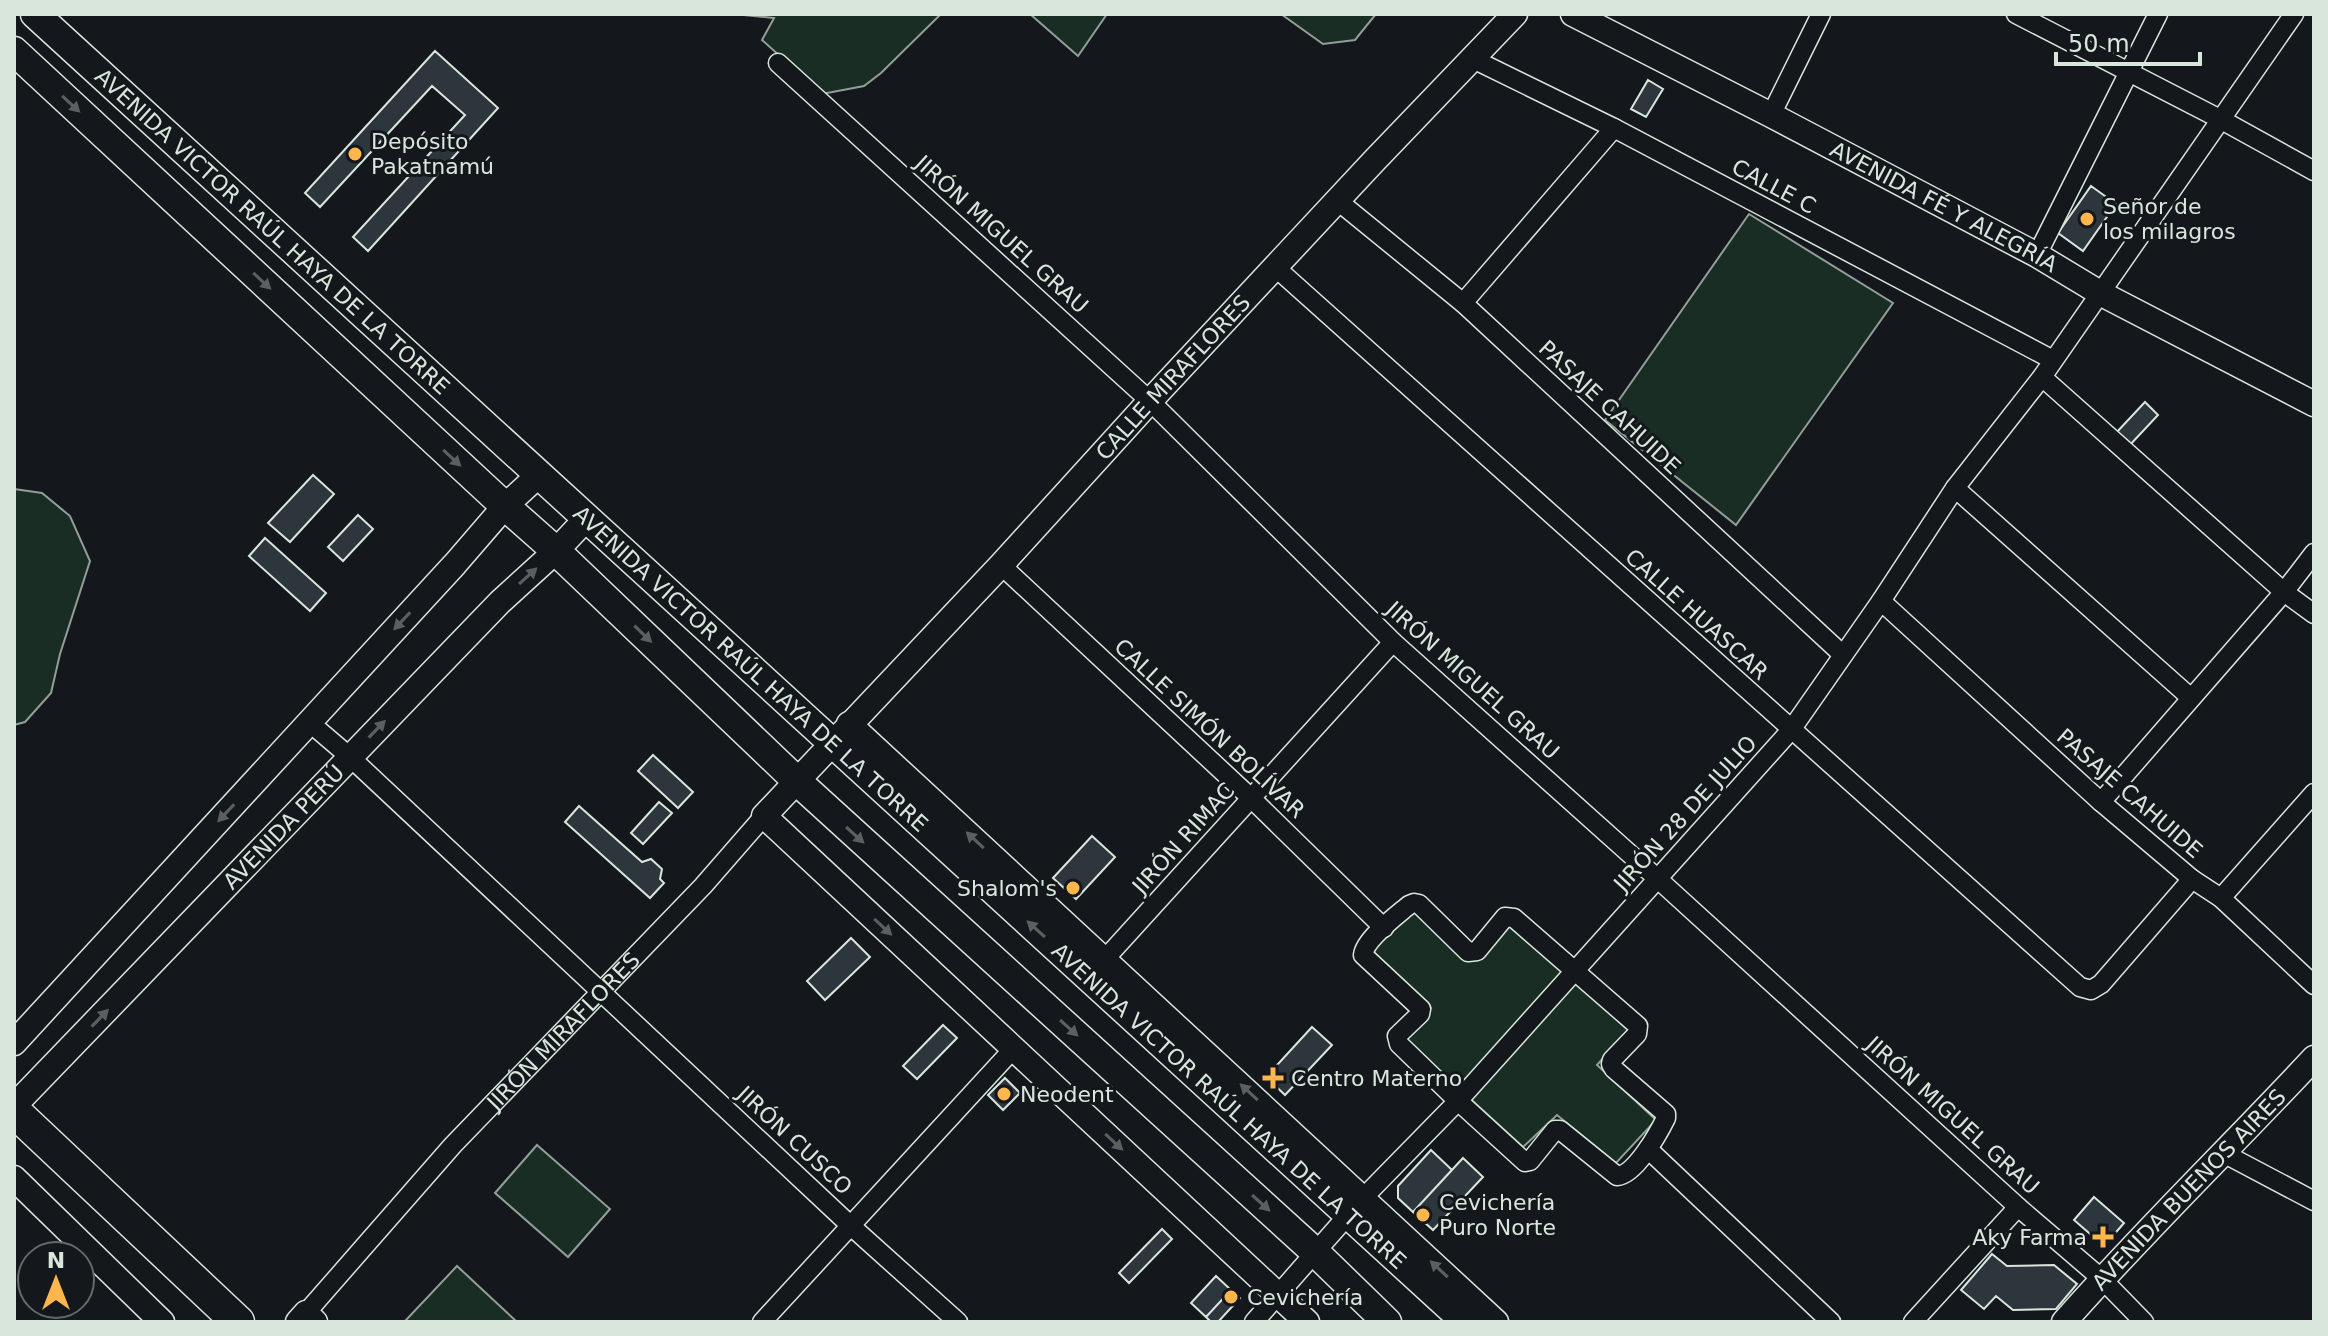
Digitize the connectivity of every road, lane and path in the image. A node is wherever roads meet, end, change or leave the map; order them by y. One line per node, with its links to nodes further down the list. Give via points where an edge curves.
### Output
1 (35, 14): 25 (main road, AVENIDA VICTOR RAÚL HAYA DE LA TORRE)
2 (1515, 14): 9 (main road, CALLE MIRAFLORES)
3 (1573, 14): 12 (main road, AVENIDA FÉ Y ALEGRÍA)
4 (1821, 14): 12 (street)
5 (2016, 14): 11 (street)
6 (2158, 14): 11 (street)
7 (2294, 14): 13 (street, JIRÓN 28 DE JULIO)
8 (14, 51): 27 (main road, AVENIDA VICTOR RAÚL HAYA DE LA TORRE, one-way to 27)
9 (1471, 58): 14 (street, CALLE C); 16 (main road, CALLE MIRAFLORES)
10 (778, 63): 23 (street, JIRÓN MIGUEL GRAU)
11 (2128, 71): 13 (street); 17 (street)
12 (1771, 115): 17 (main road, AVENIDA FÉ Y ALEGRÍA)
13 (2220, 119): 15 (street); 19 (street, JIRÓN 28 DE JULIO)
14 (1614, 128): 20 (street); 21 (street, CALLE C)
15 (2314, 171)
16 (1338, 201): 18 (main road, CALLE MIRAFLORES); 20 (street, PASAJE CAHUIDE)
17 (2037, 255): 19 (main road, AVENIDA FÉ Y ALEGRÍA)
18 (1275, 267): 23 (main road, CALLE MIRAFLORES); 39 (street, CALLE HUASCAR)
19 (2100, 293): 21 (street, JIRÓN 28 DE JULIO); 24 (main road, AVENIDA FÉ Y ALEGRÍA)
20 (1463, 303): 36 (street, PASAJE CAHUIDE)
21 (2053, 360): 22 (street, JIRÓN 28 DE JULIO)
22 (2042, 377): 26 (street, JIRÓN 28 DE JULIO); 32 (street)
23 (1150, 401): 31 (main road, CALLE MIRAFLORES); 35 (street, JIRÓN MIGUEL GRAU)
24 (2314, 404)
25 (540, 474): 27 (main road); 28 (main road, AVENIDA VICTOR RAÚL HAYA DE LA TORRE)
26 (1955, 488): 33 (street, JIRÓN 28 DE JULIO); 37 (street)
27 (505, 506): 29 (main road, AVENIDA VICTOR RAÚL HAYA DE LA TORRE); 38 (main road, one-way to 38)
28 (587, 518): 29 (main road, AVENIDA PERÚ); 40 (main road, AVENIDA VICTOR RAÚL HAYA DE LA TORRE)
29 (556, 551): 41 (main road, AVENIDA PERÚ, one-way to 29); 42 (main road, AVENIDA VICTOR RAÚL HAYA DE LA TORRE, one-way to 42)
30 (2314, 553): 32 (street)
31 (1001, 565): 40 (main road, CALLE MIRAFLORES); 44 (street, CALLE SIMÓN BOLÍVAR)
32 (2284, 592): 34 (street); 37 (street)
33 (1881, 601): 36 (street, JIRÓN 28 DE JULIO); 45 (street, PASAJE CAHUIDE)
34 (2314, 614)
35 (1393, 642): 44 (street, JIRÓN RIMAC); 48 (street, JIRÓN MIGUEL GRAU)
36 (1843, 655): 39 (street, JIRÓN 28 DE JULIO)
37 (2191, 698): 45 (street)
38 (309, 722): 41 (street, JIRÓN CUSCO); 55 (main road, one-way to 55)
39 (1791, 730): 47 (street, CALLE HUASCAR, via 2080,987 2091,990 2101,984); 48 (street, JIRÓN 28 DE JULIO)
40 (841, 733): 42 (main road, JIRÓN MIRAFLORES); 51 (main road, one-way to 40); 64 (main road, AVENIDA VICTOR RAÚL HAYA DE LA TORRE, one-way to 40)
41 (350, 757): 54 (street, JIRÓN CUSCO); 59 (main road, AVENIDA PERÚ, one-way to 41)
42 (798, 782): 46 (main road, JIRÓN MIRAFLORES); 67 (main road, AVENIDA VICTOR RAÚL HAYA DE LA TORRE, one-way to 67)
43 (2314, 793): 49 (street)
44 (1251, 798): 50 (street, CALLE SIMÓN BOLÍVAR); 51 (street, JIRÓN RIMAC)
45 (2101, 802): 47 (street, PASAJE CAHUIDE)
46 (764, 816): 54 (street, JIRÓN MIRAFLORES); 56 (main road, one-way to 56)
47 (2192, 879): 49 (street, PASAJE CAHUIDE)
48 (1659, 880): 52 (street, JIRÓN 28 DE JULIO); 65 (street, JIRÓN MIGUEL GRAU)
49 (2221, 898): 53 (street, PASAJE CAHUIDE)
50 (1384, 928): 52 (street, via 1409,905 1419,904 1472,952 1510,917); 58 (street, via 1363,955 1421,1012 1397,1040)
51 (1105, 959): 64 (main road, one-way to 51)
52 (1574, 971): 58 (street, JIRÓN 28 DE JULIO); 60 (street, via 1638,1026 1611,1064 1666,1114)
53 (2314, 985)
54 (601, 991): 66 (street, JIRÓN CUSCO); 70 (street, JIRÓN MIRAFLORES, via 453,1145)
55 (14, 1043)
56 (1014, 1048): 66 (street); 69 (main road, one-way to 69)
57 (2314, 1058): 61 (main road, AVENIDA BUENOS AIRES)
58 (1458, 1101): 60 (street, via 1525,1162 1555,1130 1621,1177); 64 (street, JIRÓN 28 DE JULIO)
59 (14, 1109): 72 (highway)
60 (1648, 1149): 80 (street)
61 (2225, 1154): 63 (street); 68 (main road, AVENIDA BUENOS AIRES)
62 (14, 1178): 71 (main road)
63 (2314, 1201)
64 (1356, 1206): 67 (street, JIRÓN 28 DE JULIO); 78 (main road, AVENIDA VICTOR RAÚL HAYA DE LA TORRE); 79 (main road, one-way to 64)
65 (2018, 1207): 68 (street, JIRÓN MIGUEL GRAU); 81 (street)
66 (851, 1226): 73 (street); 74 (street, JIRÓN CUSCO)
67 (1315, 1252): 69 (street, JIRÓN 28 DE JULIO); 77 (main road, AVENIDA VICTOR RAÚL HAYA DE LA TORRE)
68 (2102, 1279): 82 (main road, AVENIDA BUENOS AIRES); 83 (street, JIRÓN MIGUEL GRAU)
69 (1278, 1295): 75 (street, JIRÓN 28 DE JULIO); 76 (main road)
70 (306, 1319)
71 (162, 1322)
72 (238, 1322)
73 (762, 1322)
74 (958, 1322)
75 (1254, 1322)
76 (1307, 1322)
77 (1387, 1322)
78 (1466, 1322)
79 (1496, 1322)
80 (1831, 1322)
81 (1913, 1322)
82 (2064, 1322)
83 (2144, 1322)

